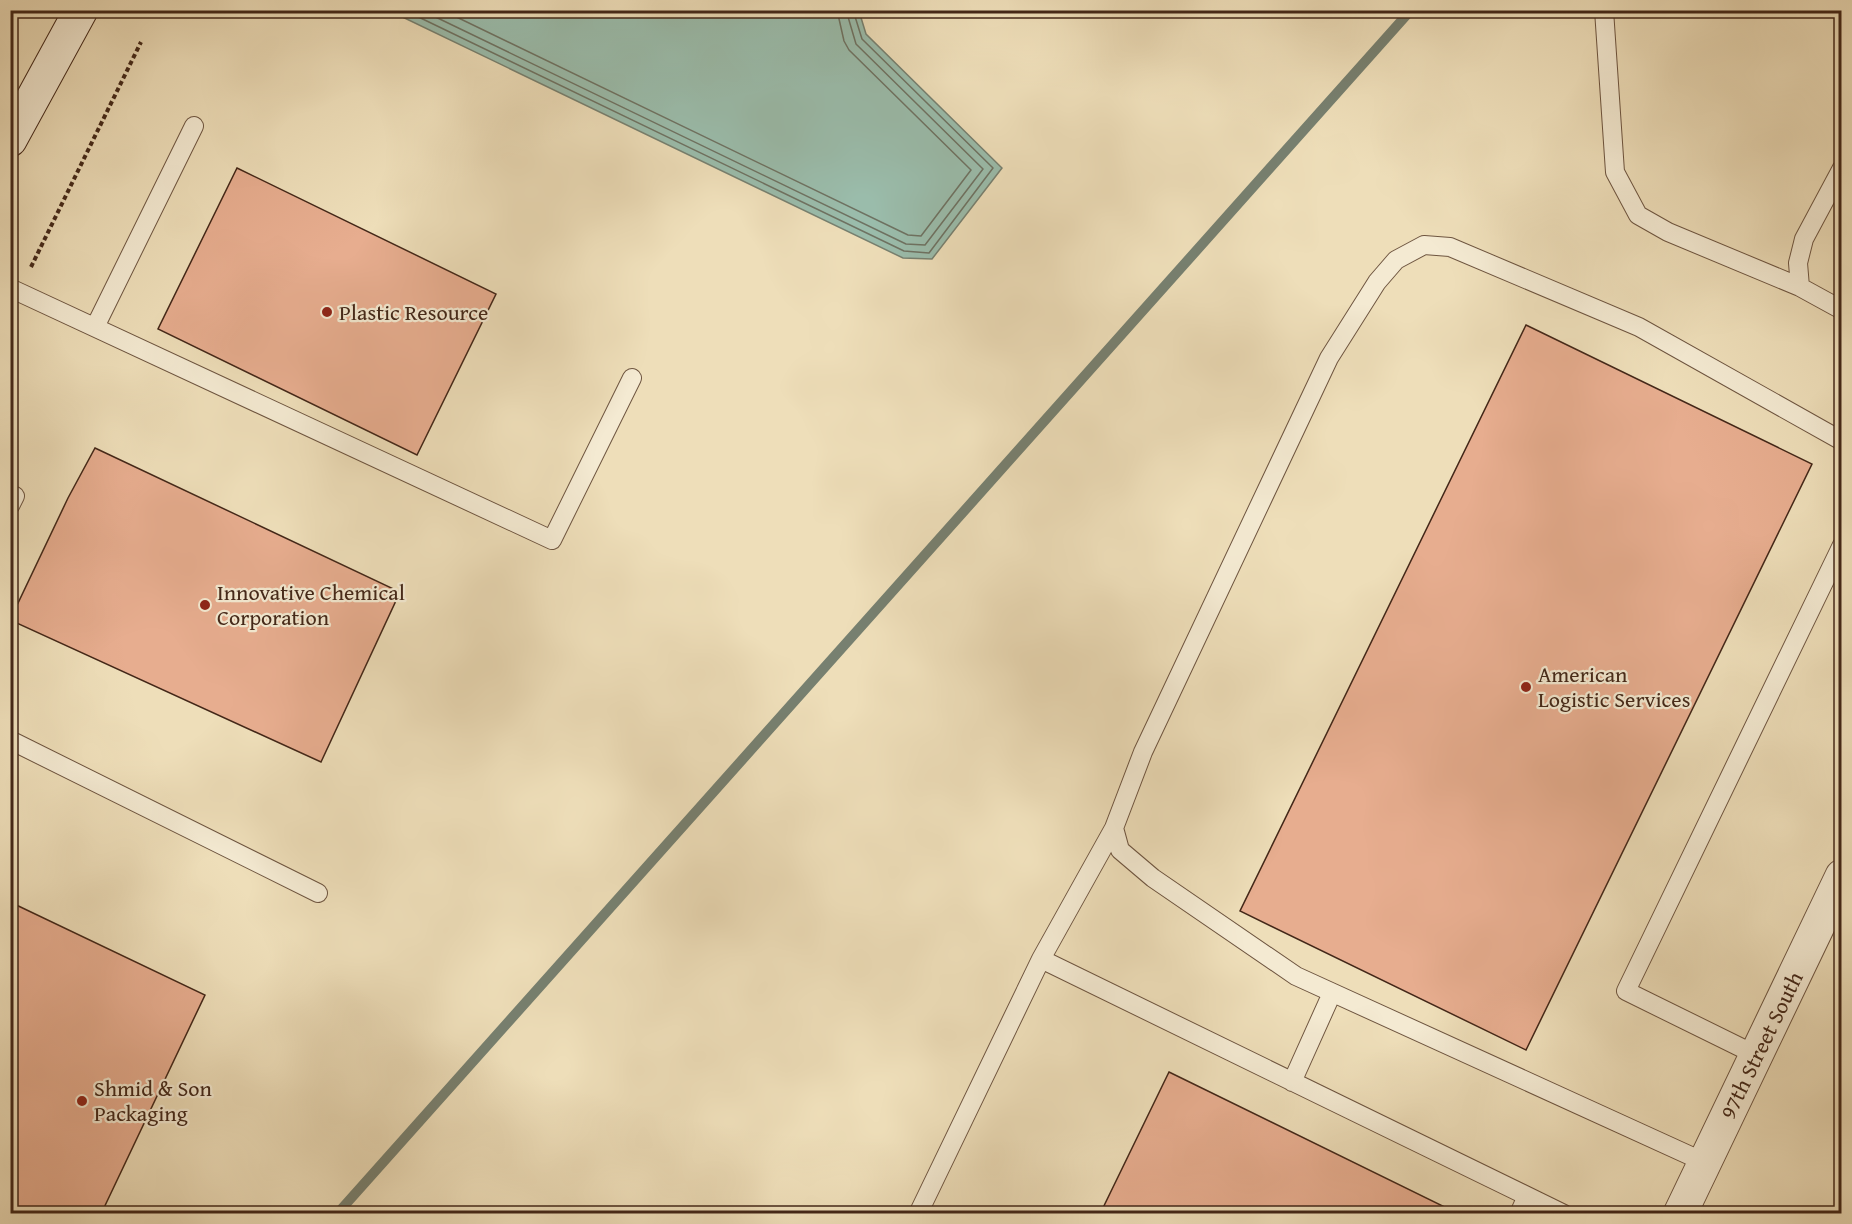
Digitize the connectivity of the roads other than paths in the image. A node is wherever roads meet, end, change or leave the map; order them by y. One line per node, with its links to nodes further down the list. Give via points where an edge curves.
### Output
1 (81, 10): 4 (street)
2 (1604, 10): 6 (lane, via 1615,172 1638,215 1668,232)
3 (194, 126): 9 (lane)
4 (10, 140)
5 (1842, 168): 6 (lane, via 1804,239 1798,263)
6 (1800, 286): 8 (lane)
7 (15, 289): 9 (lane)
8 (1842, 310)
9 (95, 327): 10 (lane, via 552,540)
10 (632, 378)
11 (1842, 441): 14 (lane, via 1639,327 1450,247 1424,245 1396,260 1377,282 1329,358 1143,752)
12 (1842, 545): 19 (lane, via 1626,991)
13 (10, 740): 16 (lane)
14 (1114, 828): 17 (lane); 18 (lane, via 1120,850 1153,878 1296,976)
15 (1842, 876): 19 (street, 97th Street South)
16 (318, 893)
17 (1041, 959): 20 (lane); 23 (lane)
18 (1332, 993): 20 (lane); 21 (lane)
19 (1756, 1055): 21 (street, 97th Street South)
20 (1292, 1082): 22 (lane)
21 (1704, 1162): 26 (street, 97th Street South)
22 (1527, 1196): 24 (lane); 25 (lane)
23 (918, 1214)
24 (1519, 1214)
25 (1564, 1214)
26 (1680, 1214)

